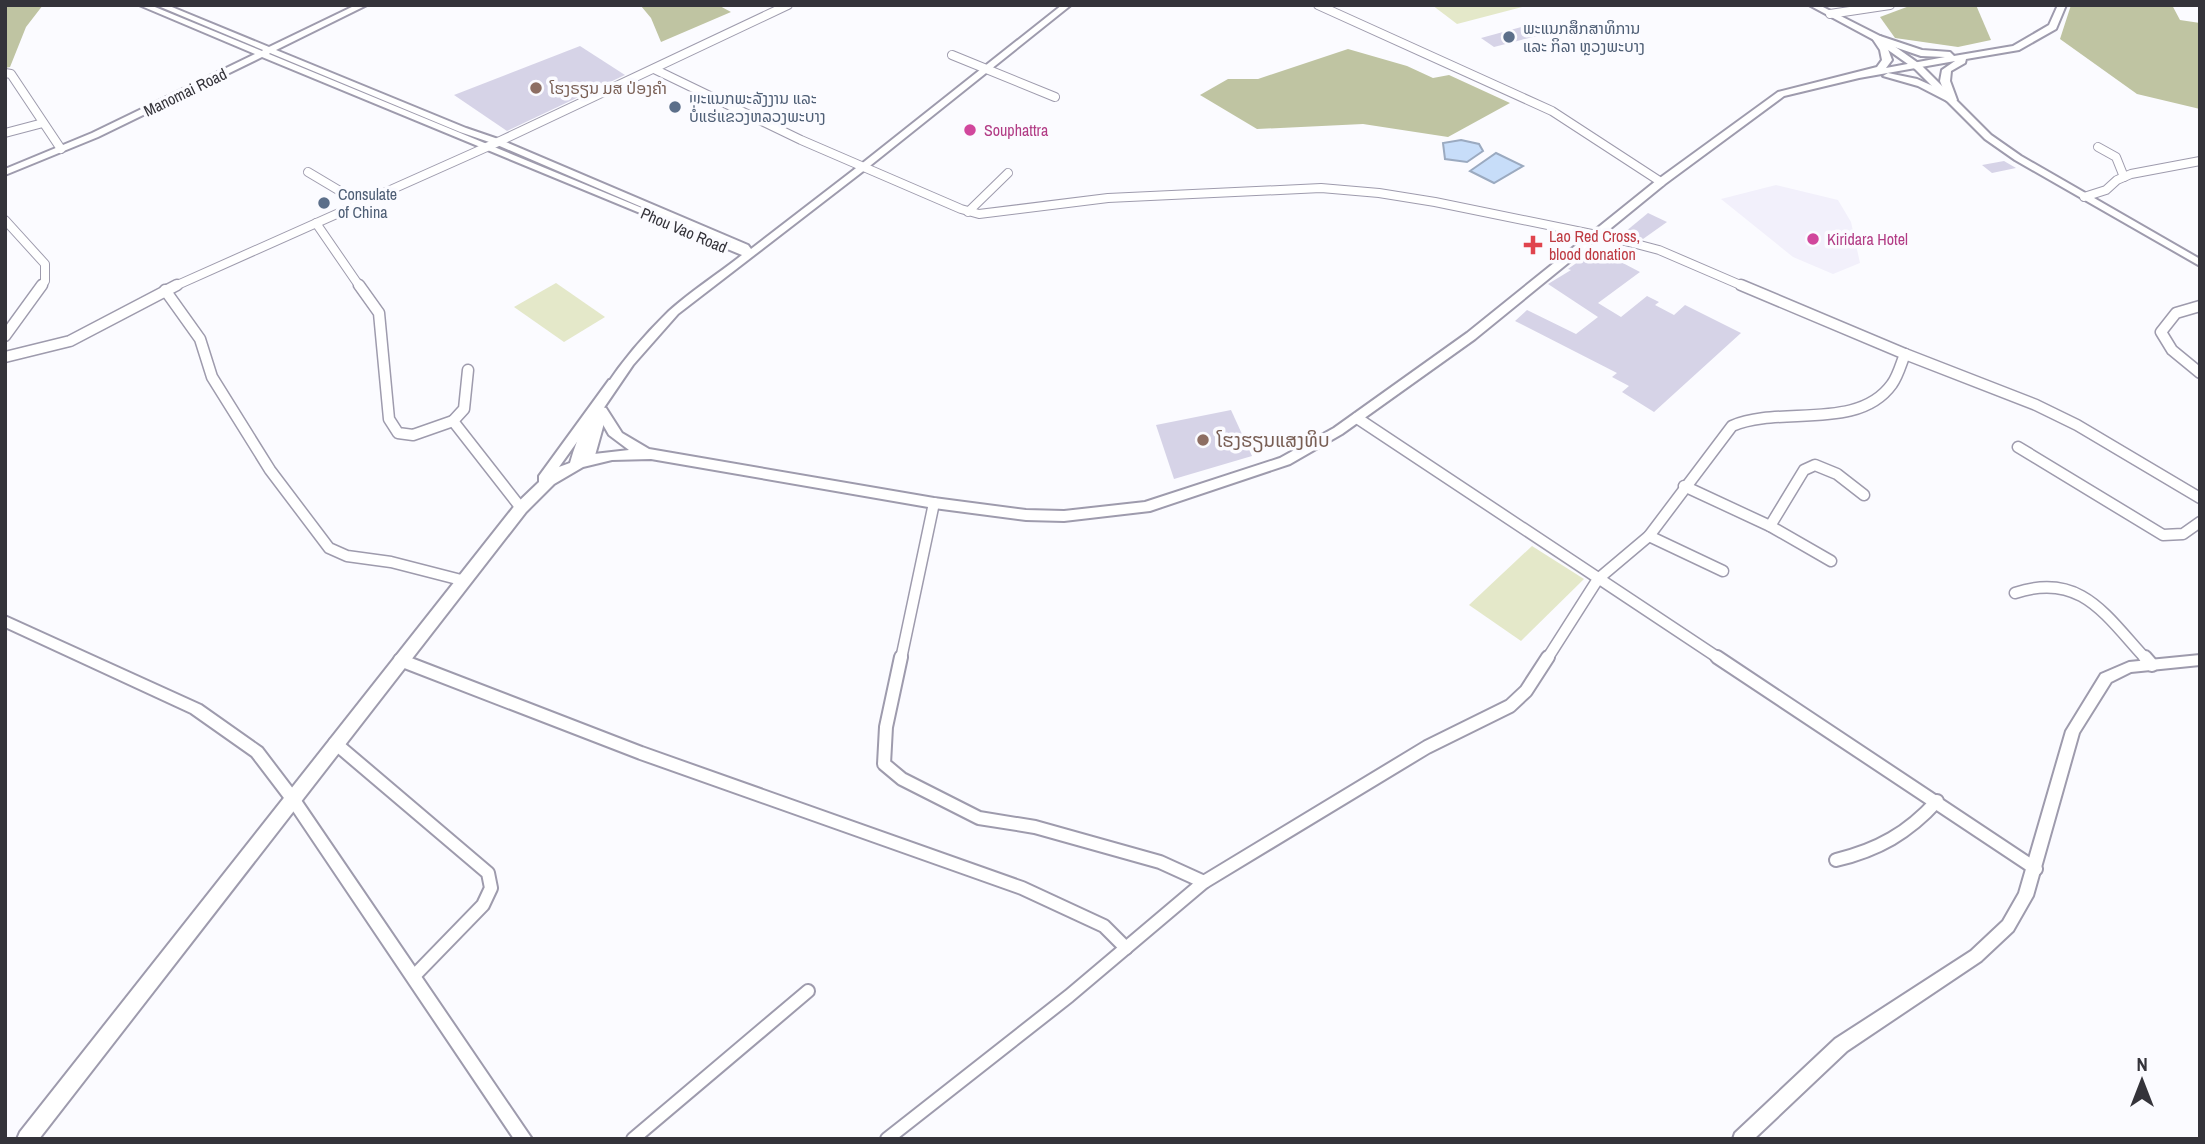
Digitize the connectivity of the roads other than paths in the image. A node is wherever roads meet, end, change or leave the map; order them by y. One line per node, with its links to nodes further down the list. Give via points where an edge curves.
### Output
1 (143, 5): 12 (street, Phou Vao Road)
2 (160, 5): 12 (street, Phou Vao Road)
3 (363, 5): 12 (street, Manomai Road)
4 (1067, 5): 17 (street)
5 (1318, 5): 34 (street, via 1552,111)
6 (1813, 5): 10 (street)
7 (1890, 5): 10 (street)
8 (2062, 5): 14 (main road, via 2053,27 2031,42)
9 (785, 6): 16 (street)
10 (1830, 14): 11 (street)
11 (1877, 38): 14 (main road, via 1921,53); 15 (street); 19 (main road, via 1887,60 1880,69)
12 (268, 52): 24 (street, Phou Vao Road); 25 (street, Phou Vao Road); 27 (street, Manomai Road)
13 (953, 55): 17 (street)
14 (1976, 56): 15 (main road); 21 (main road, via 1947,70 1945,81)
15 (1918, 67): 19 (main road); 21 (street)
16 (654, 69): 24 (street); 29 (street)
17 (986, 70): 20 (street); 29 (street)
18 (5, 73): 22 (street)
19 (1859, 75): 21 (main road, via 1908,79); 34 (main road, via 1781,94)
20 (1055, 97)
21 (1952, 100): 35 (street, via 1988,137)
22 (43, 123): 23 (street); 27 (street)
23 (5, 134)
24 (498, 142): 25 (street); 41 (street, Phou Vao Road, via 745,247)
25 (486, 146): 36 (street); 41 (street, Phou Vao Road)
26 (2098, 147): 33 (street, via 2114,154)
27 (61, 149): 30 (street, Manomai Road)
28 (2200, 161): 33 (street)
29 (863, 167): 37 (street); 41 (street)
30 (5, 172)
31 (308, 172): 36 (street)
32 (1008, 173): 37 (street)
33 (2124, 177): 35 (street, via 2106,190)
34 (1661, 182): 40 (main road)
35 (2084, 197): 42 (street)
36 (360, 203): 39 (street)
37 (968, 212): 40 (street, via 995,213 1108,198 1321,188 1435,202)
38 (5, 220): 45 (street, via 45,264 45,281)
39 (316, 223): 43 (street); 53 (street, via 379,313 388,419 398,433 413,435)
40 (1596, 236): 46 (street, via 1659,250); 52 (main road, via 1471,336)
41 (749, 255): 50 (street, via 674,312)
42 (2200, 263)
43 (165, 290): 47 (street, via 70,341); 69 (street, via 200,339 212,377 271,470 329,548 347,556)
44 (2200, 306): 49 (street, via 2175,312 2161,332 2172,350)
45 (5, 336)
46 (1905, 354): 57 (street, via 1892,384 1873,403 1823,416 1759,416 1738,422); 60 (street, via 2077,425)
47 (5, 357)
48 (468, 370): 53 (street, via 464,409)
49 (2200, 373)
50 (613, 383): 51 (street); 56 (street, via 584,436); 58 (main road)
51 (603, 411): 55 (main road, via 610,431 621,442); 56 (street)
52 (1357, 418): 61 (main road, via 1285,461 1145,507 1064,516); 68 (street)
53 (453, 421): 62 (street)
54 (2018, 447): 63 (street, via 2163,535 2183,534)
55 (651, 454): 56 (main road); 61 (main road)
56 (582, 461): 58 (main road)
57 (1684, 486): 64 (street); 65 (street)
58 (539, 487): 62 (main road)
59 (1864, 495): 64 (street, via 1837,474 1815,465 1804,470)
60 (2200, 498)
61 (934, 503): 80 (street, via 886,727 884,764 902,779 979,818 1035,827 1160,862)
62 (521, 508): 69 (main road)
63 (2200, 522)
64 (1770, 526): 66 (street)
65 (1648, 536): 67 (street); 68 (street)
66 (1832, 561)
67 (1723, 571)
68 (1598, 579): 77 (street); 80 (street, via 1526,691 1510,706 1427,747)
69 (465, 581): 72 (main road)
70 (2015, 593): 74 (street, via 2037,586 2076,592)
71 (5, 621): 76 (street, via 196,709 257,752)
72 (400, 660): 75 (main road); 81 (street, via 641,753 1022,888 1104,926)
73 (2200, 660): 74 (street)
74 (2152, 665): 79 (street, via 2129,667 2106,678 2080,716)
75 (335, 744): 76 (main road); 82 (street, via 488,873 491,888 483,905)
76 (292, 798): 82 (street); 84 (main road)
77 (1937, 801): 78 (street, via 1899,838); 79 (street)
78 (1836, 860)
79 (2036, 869): 88 (street, via 2008,926 1976,956 1841,1045)
80 (1204, 882): 81 (street)
81 (1126, 948): 87 (street)
82 (414, 976): 85 (street)
83 (808, 990): 86 (street)
84 (27, 1139)
85 (524, 1139)
86 (633, 1139)
87 (887, 1139)
88 (1741, 1139)

